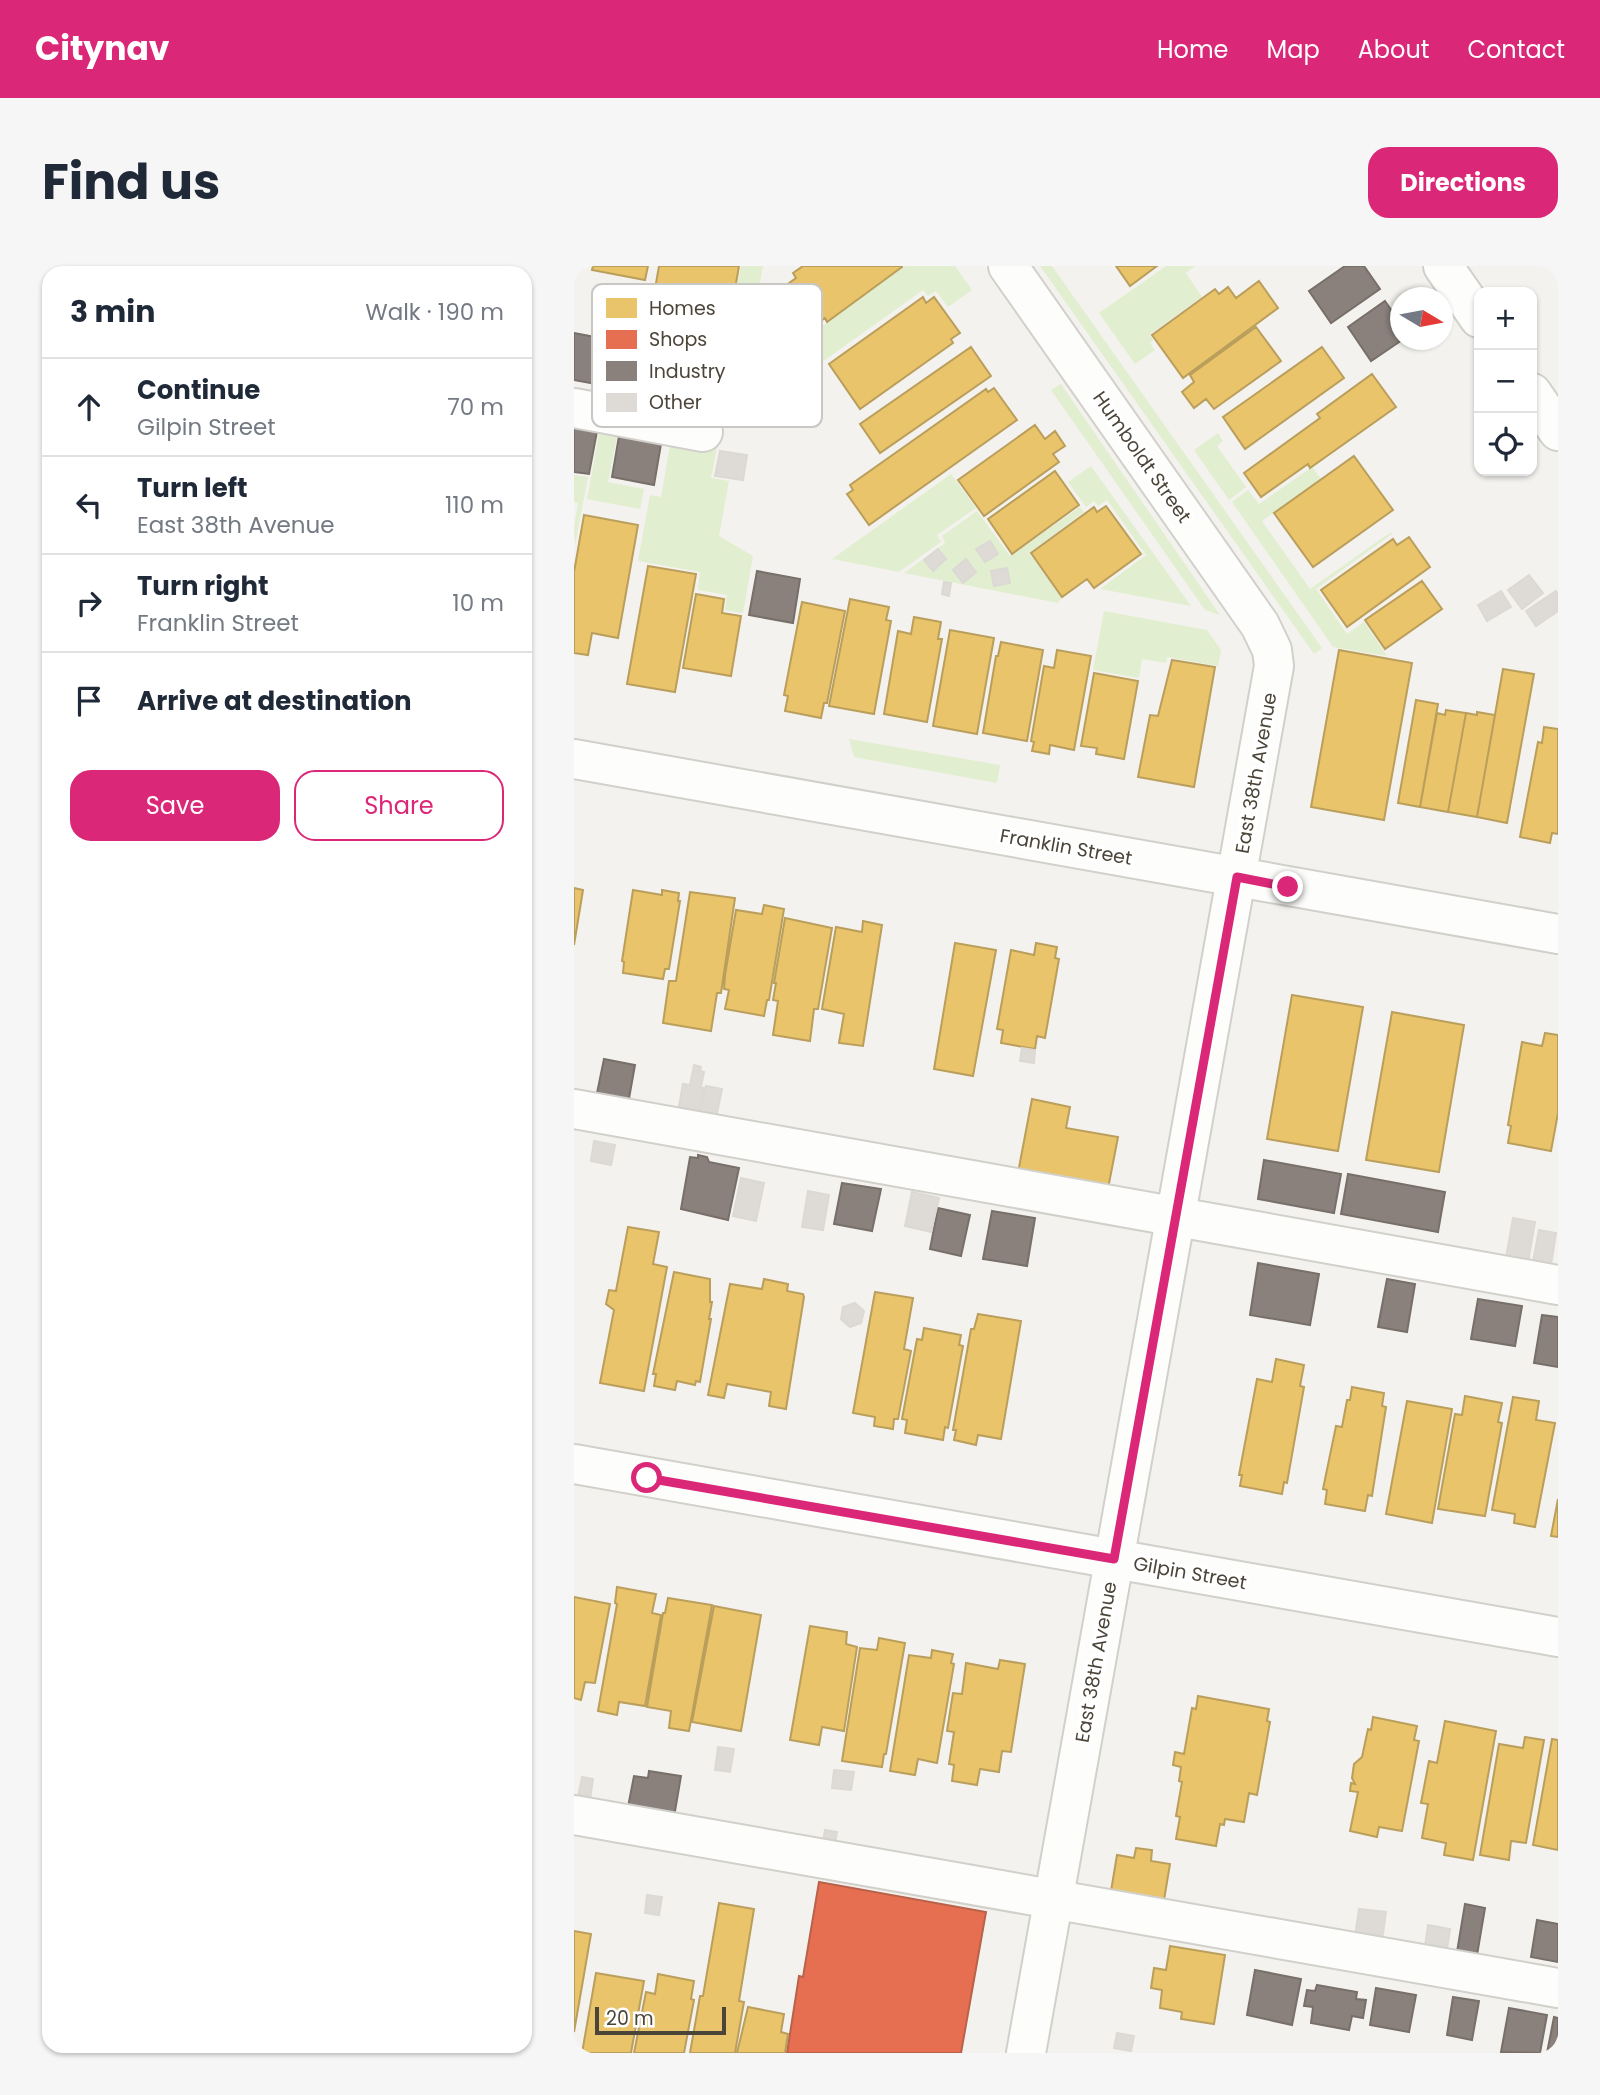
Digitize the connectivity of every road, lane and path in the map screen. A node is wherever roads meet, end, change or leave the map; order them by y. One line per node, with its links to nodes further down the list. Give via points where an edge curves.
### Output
1 (1008, 266): 10 (street, Humboldt Street, via 1260,625)
2 (1443, 266): 3 (street)
3 (1474, 311)
4 (1537, 400): 8 (street)
5 (574, 408): 6 (street)
6 (592, 411)
7 (676, 427): 9 (street)
8 (1558, 431)
9 (703, 432)
10 (1272, 650): 12 (street, East 38th Avenue, via 1272,681)
11 (574, 759): 12 (street, Franklin Street)
12 (1237, 877): 13 (street, Franklin Street); 15 (street, East 38th Avenue)
13 (1558, 934)
14 (574, 1109): 15 (street)
15 (1177, 1216): 16 (street); 18 (street, East 38th Avenue)
16 (1558, 1285)
17 (574, 1464): 18 (street, Gilpin Street)
18 (1114, 1559): 19 (street, Gilpin Street); 21 (street, East 38th Avenue)
19 (1558, 1637)
20 (574, 1815): 21 (street)
21 (1054, 1901): 22 (street); 23 (street, East 38th Avenue)
22 (1558, 1987)
23 (1027, 2053)

